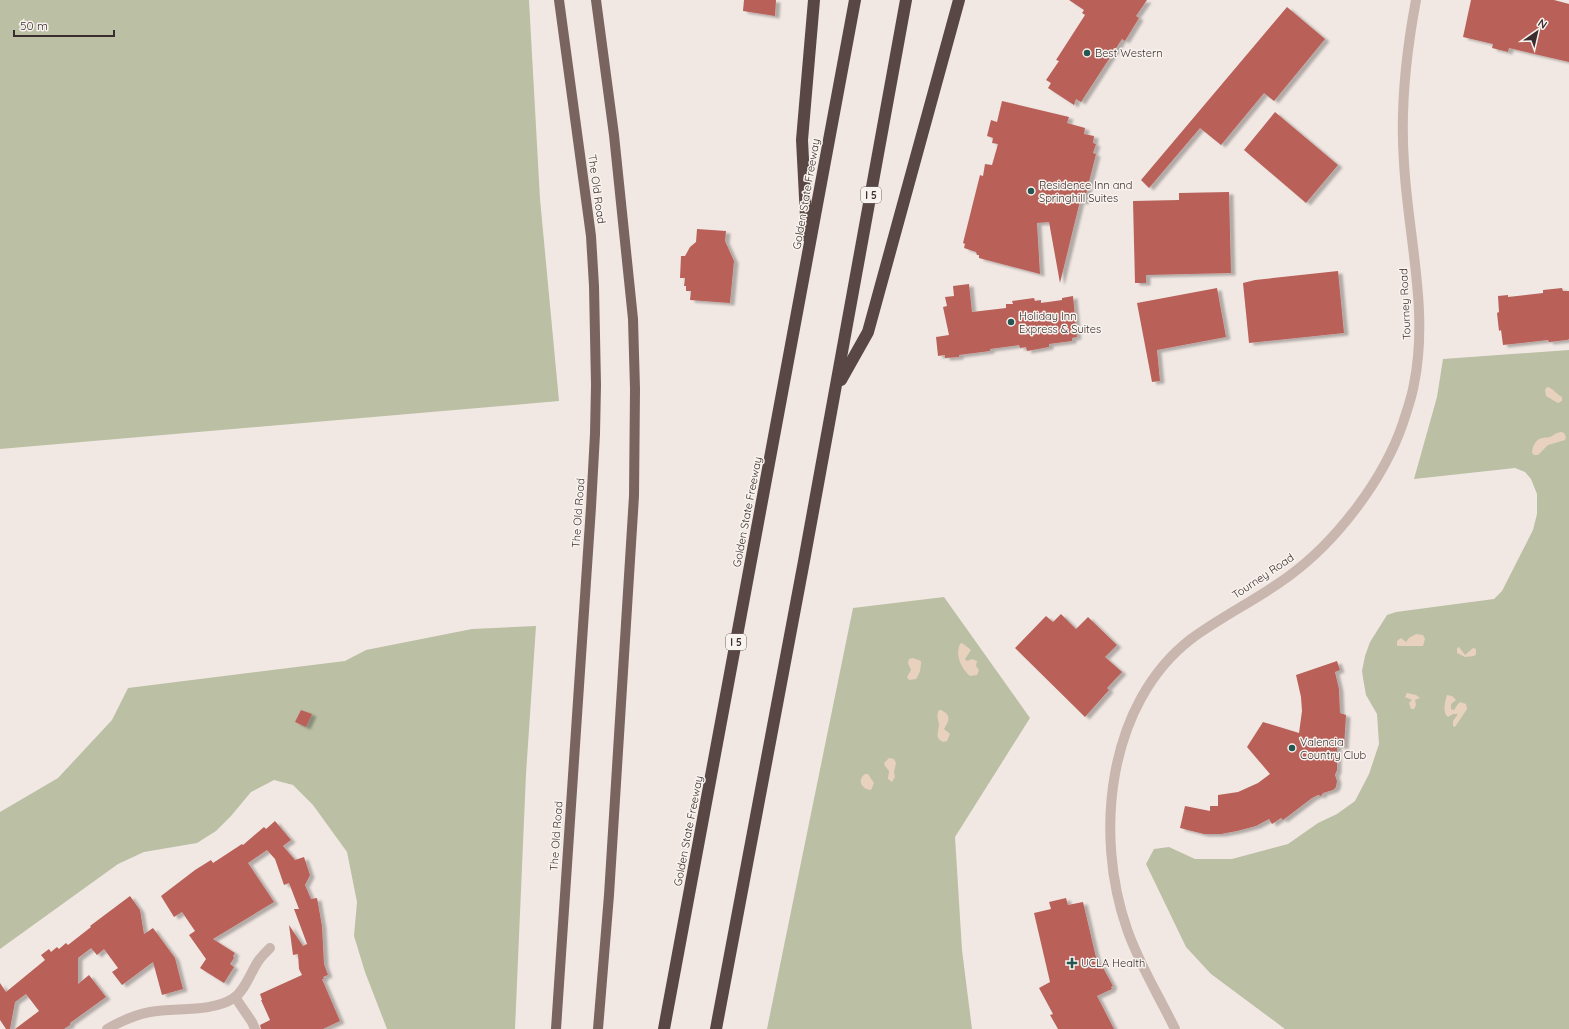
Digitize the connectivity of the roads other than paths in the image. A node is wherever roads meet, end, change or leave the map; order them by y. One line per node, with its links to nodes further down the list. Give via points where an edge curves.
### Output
1 (558, 0): 14 (main road, The Old Road, via 591,236 596,385 591,500)
2 (596, 0): 15 (main road, The Old Road, via 614,135 633,319 635,389 634,496)
3 (814, 0): 8 (highway, I 5, via 802,140)
4 (855, 0): 8 (highway, Golden State Freeway / I 5)
5 (906, 0): 9 (highway, I 5)
6 (959, 0): 9 (highway, I 5, via 868,332)
7 (1416, 0): 18 (street, Tourney Road, via 1405,69 1403,160 1419,304 1419,347 1414,384 1402,426 1385,462 1362,499 1329,540 1288,577 1228,614 1173,655 1143,696 1121,750 1113,785 1110,819 1110,852 1117,893 1127,929 1140,961)
8 (808, 255): 16 (highway, Golden State Freeway / I 5)
9 (835, 390): 17 (highway, I 5)
10 (270, 948): 11 (street)
11 (235, 997): 12 (street, via 209,1006 151,1012 130,1017); 13 (street)
12 (107, 1029)
13 (255, 1029)
14 (556, 1029)
15 (598, 1029)
16 (664, 1029)
17 (716, 1029)
18 (1175, 1029)

